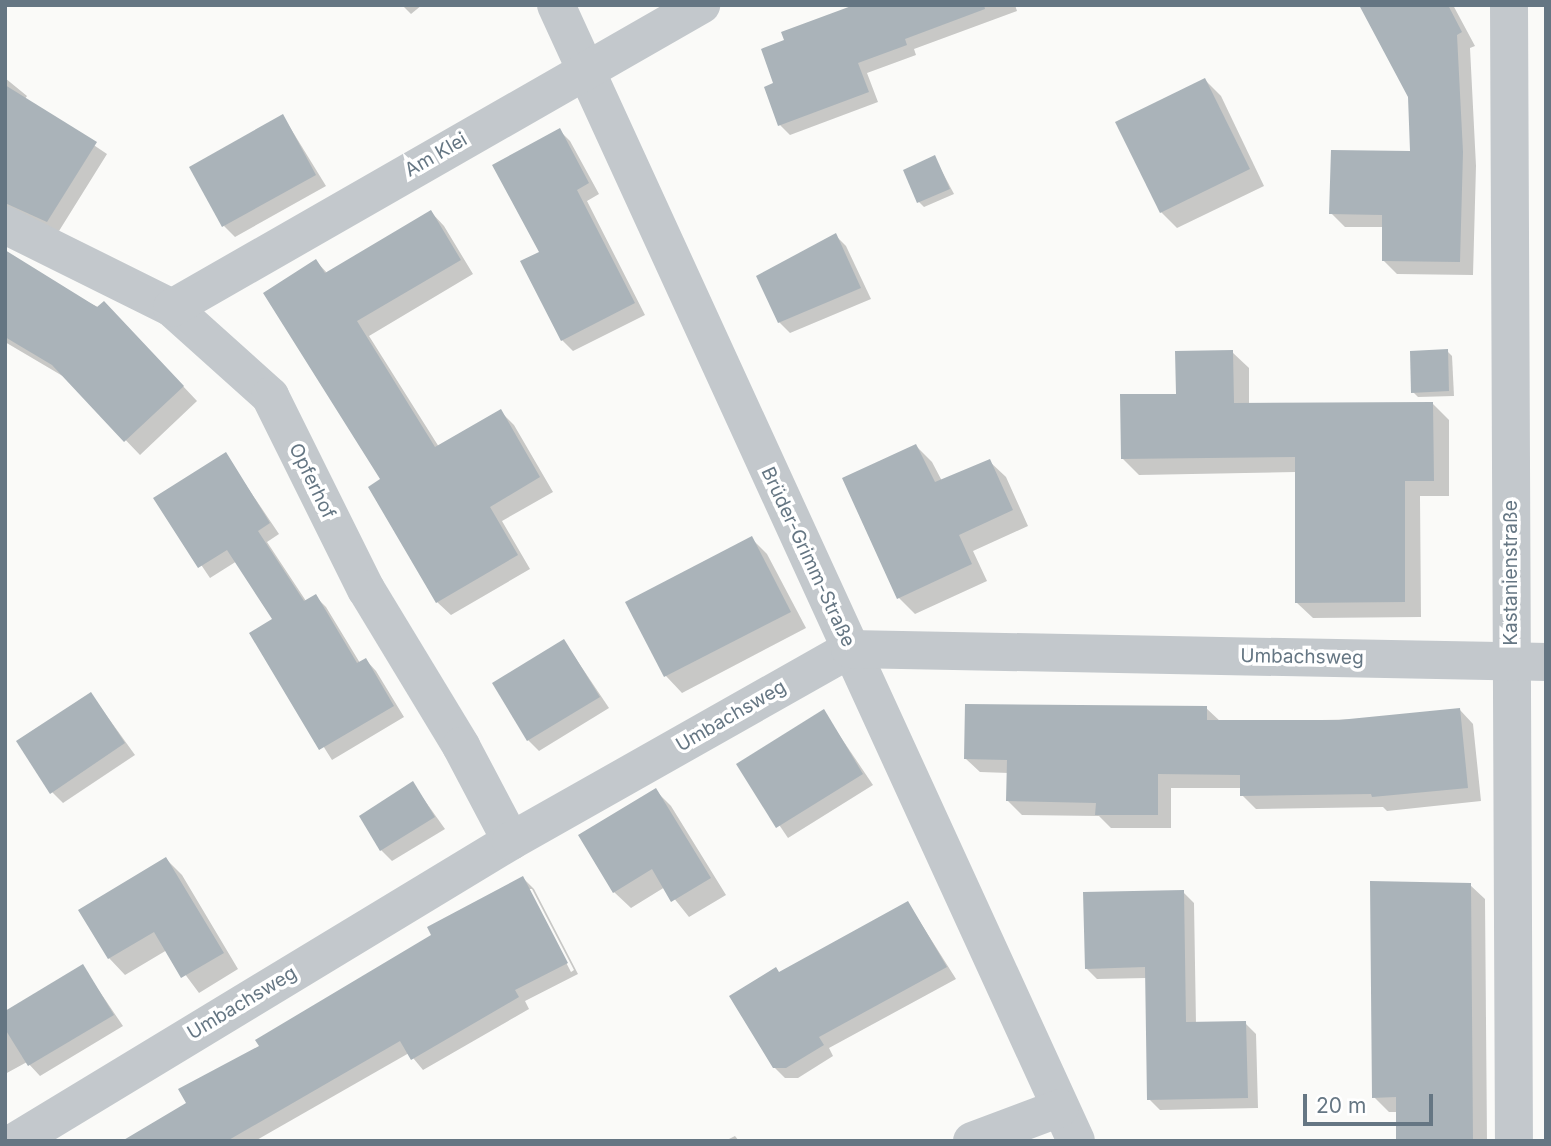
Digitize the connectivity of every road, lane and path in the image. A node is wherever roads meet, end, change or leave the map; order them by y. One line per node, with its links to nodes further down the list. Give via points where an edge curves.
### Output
1 (556, 5): 4 (street, Brüder-Grimm-Straße)
2 (701, 5): 4 (street, Am Klei)
3 (1509, 5): 8 (street, Kastanienstraße)
4 (584, 68): 6 (street, Am Klei); 7 (street, Brüder-Grimm-Straße)
5 (5, 225): 6 (street, Opferhof)
6 (172, 308): 9 (street, Opferhof, via 270,396 366,589 461,746)
7 (850, 649): 8 (street, Umbachsweg); 9 (street, Umbachsweg); 10 (street, Brüder-Grimm-Straße)
8 (1529, 662): 13 (street, Kastanienstraße)
9 (511, 841): 11 (street, Umbachsweg)
10 (1068, 1125): 12 (street, Brüder-Grimm-Straße)
11 (16, 1141)
12 (972, 1141)
13 (1514, 1141)

